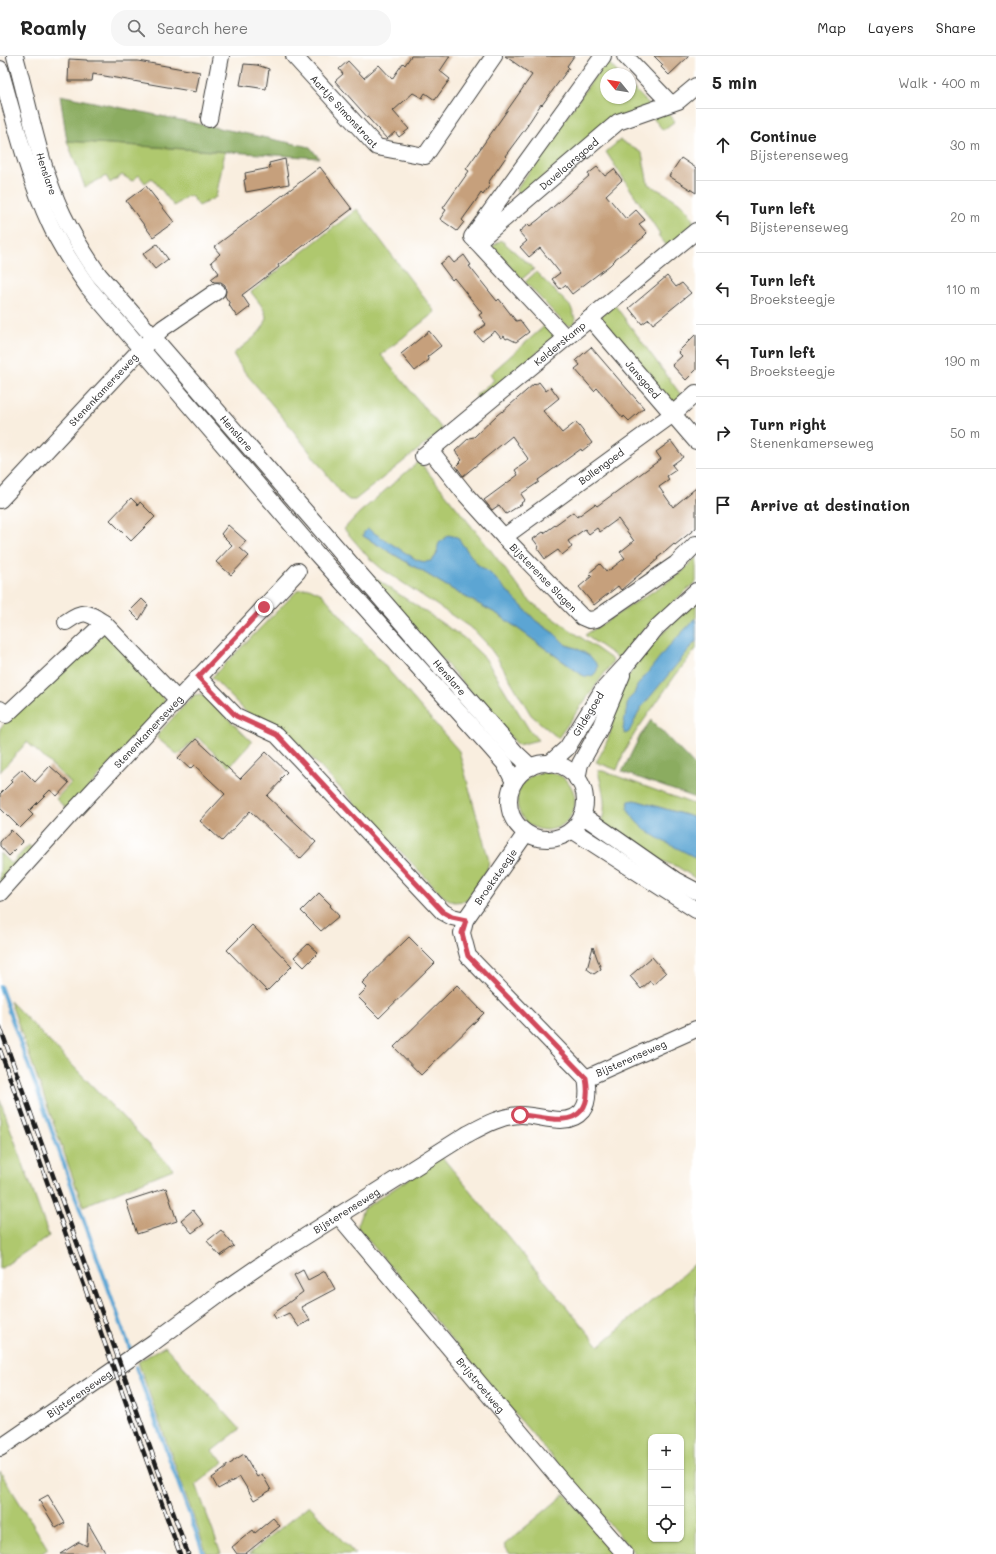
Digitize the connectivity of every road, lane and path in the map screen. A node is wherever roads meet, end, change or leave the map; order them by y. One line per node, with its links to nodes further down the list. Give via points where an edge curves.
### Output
1 (15, 56): 15 (street, Henslare, via 44,167 63,214 99,275)
2 (221, 56): 10 (street)
3 (294, 56): 4 (street, Aartje Simonstraat, via 377,147 425,156)
4 (494, 56)
5 (603, 56): 12 (street, via 472,237)
6 (625, 56): 9 (street)
7 (0, 69): 17 (street, Henslare, via 30,175 50,225 88,287)
8 (696, 86): 9 (street, Davelaarsgoed, via 678,101)
9 (670, 103): 12 (street, Davelaarsgoed, via 618,122)
10 (209, 119)
11 (696, 231): 14 (street, Kelderskamp)
12 (477, 242): 16 (street)
13 (217, 291): 15 (street, Stenenkamerseweg)
14 (590, 318): 16 (street, Kelderskamp); 19 (street, Jansgoed)
15 (154, 337): 17 (street, Stenenkamerseweg); 34 (street, Henslare, via 494,729)
16 (566, 338): 21 (street, Kelderskamp)
17 (141, 348): 22 (street, Stenenkamerseweg); 36 (street, Henslare, via 316,553 505,764)
18 (696, 393): 19 (street, Bollengoed)
19 (673, 414): 20 (street, Jansgoed); 23 (street, Bollengoed)
20 (696, 441)
21 (427, 453): 23 (street, Bijsterense Slagen)
22 (0, 500)
23 (504, 537): 24 (street, Bijsterense Slagen, via 582,617 589,620 596,618 676,564)
24 (696, 544)
25 (298, 571): 30 (street, Stenenkamerseweg)
26 (696, 591): 29 (street, Gildegoed, via 656,628)
27 (66, 622): 28 (street, via 77,614 90,614)
28 (104, 623): 31 (street); 32 (street, via 6,715)
29 (626, 664): 33 (street, Gildegoed, via 602,691 567,748); 35 (street, Gildegoed, via 599,730 580,764)
30 (198, 677): 31 (street, Stenenkamerseweg); 43 (street, via 236,716 277,735 443,912)
31 (178, 700): 41 (street, Stenenkamerseweg)
32 (0, 709)
33 (549, 764): 34 (street); 35 (street, via 567,769)
34 (531, 767): 36 (street)
35 (578, 779): 37 (street, via 585,800)
36 (514, 782): 39 (street, via 509,796 510,810 515,823)
37 (582, 815): 38 (street); 40 (street)
38 (572, 830): 39 (street, via 554,839 544,840); 42 (street)
39 (526, 833): 43 (street, Broeksteegje)
40 (696, 892)
41 (0, 893)
42 (696, 910)
43 (466, 920): 45 (street, Broeksteegje, via 462,933 468,956)
44 (696, 1029): 45 (street, Bijsterenseweg)
45 (586, 1078): 46 (street, Bijsterenseweg, via 586,1101 578,1115 564,1120 530,1115 499,1119 466,1135)
46 (338, 1215): 47 (street, Bijsterenseweg, via 222,1291 148,1346); 48 (street, Brijstroetweg)
47 (0, 1448)
48 (624, 1554)

